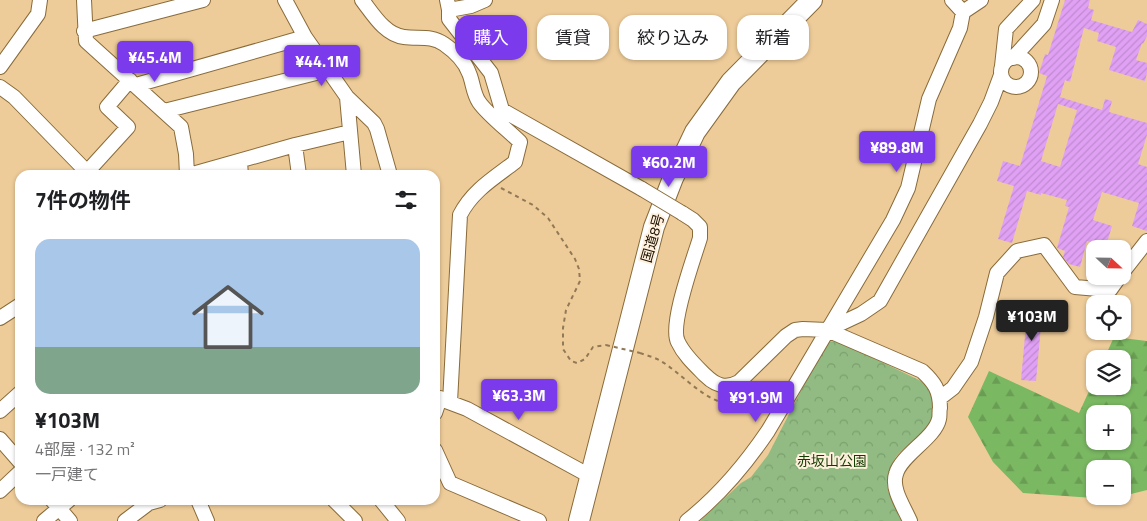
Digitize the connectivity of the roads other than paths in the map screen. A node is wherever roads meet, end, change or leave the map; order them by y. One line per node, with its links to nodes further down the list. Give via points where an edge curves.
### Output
1 (40, 0): 17 (street, via 38,14)
2 (84, 0): 14 (street)
3 (203, 0): 14 (street)
4 (285, 0): 15 (street)
5 (362, 0): 43 (street, via 375,17 396,35 424,37 444,44 466,67 479,102 520,142 515,162 482,187 467,202 460,215)
6 (485, 0): 12 (street, via 471,6)
7 (812, 0): 49 (highway, 国道8号, via 731,82 696,132 673,178 654,227)
8 (952, 0): 13 (street)
9 (981, 0): 13 (street)
10 (1033, 0): 16 (street, via 1006,29)
11 (1052, 0): 16 (street, via 1044,24)
12 (448, 5): 40 (street, bridge, via 449,19 491,73 502,110 642,189 693,220 700,228 676,321 676,341 709,379 730,387 795,330)
13 (963, 12): 40 (street, via 960,28 929,100 908,188 894,220)
14 (84, 31): 19 (street, via 86,41)
15 (305, 37): 18 (street); 19 (street)
16 (1013, 62): 20 (street, via 1028,65 1030,74); 20 (street, via 1006,83 1014,87); 23 (street)
17 (0, 67)
18 (328, 70): 22 (street); 24 (street)
19 (133, 82): 24 (street); 29 (street, via 107,107 128,127)
20 (1026, 82): 23 (street, via 1018,91)
21 (0, 87): 28 (street, via 14,97)
22 (347, 98): 25 (street); 34 (street, via 374,123)
23 (991, 102): 40 (street, via 880,301)
24 (164, 111): 30 (street, via 181,127)
25 (350, 132): 26 (street); 33 (street)
26 (295, 145): 27 (street); 32 (street)
27 (240, 168): 31 (street)
28 (85, 170)
29 (89, 170)
30 (188, 170)
31 (225, 170)
32 (298, 170)
33 (354, 170)
34 (389, 170)
35 (1147, 241): 36 (street)
36 (1131, 261)
37 (1114, 285): 42 (street, via 1110,290 1075,287 1044,245 1017,251 997,273 971,362 953,388)
38 (15, 308): 39 (street)
39 (0, 318)
40 (827, 330): 42 (street, via 922,371 934,382); 65 (street, via 749,460 703,509)
41 (15, 398): 44 (street)
42 (940, 398): 66 (street, via 939,420 896,473 894,486)
43 (442, 399): 49 (street, via 467,409)
44 (0, 411)
45 (0, 439): 46 (street)
46 (15, 456)
47 (440, 461): 63 (street, via 450,483)
48 (15, 476): 50 (street)
49 (590, 476): 64 (highway, 国道8号)
50 (0, 490)
51 (58, 505): 57 (street)
52 (61, 505): 58 (street)
53 (146, 505): 59 (street)
54 (200, 505): 60 (street)
55 (342, 505): 61 (street)
56 (385, 505): 62 (street)
57 (44, 521)
58 (70, 521)
59 (125, 521)
60 (207, 521)
61 (355, 521)
62 (398, 521)
63 (539, 521)
64 (579, 521)
65 (687, 521)
66 (910, 521)

